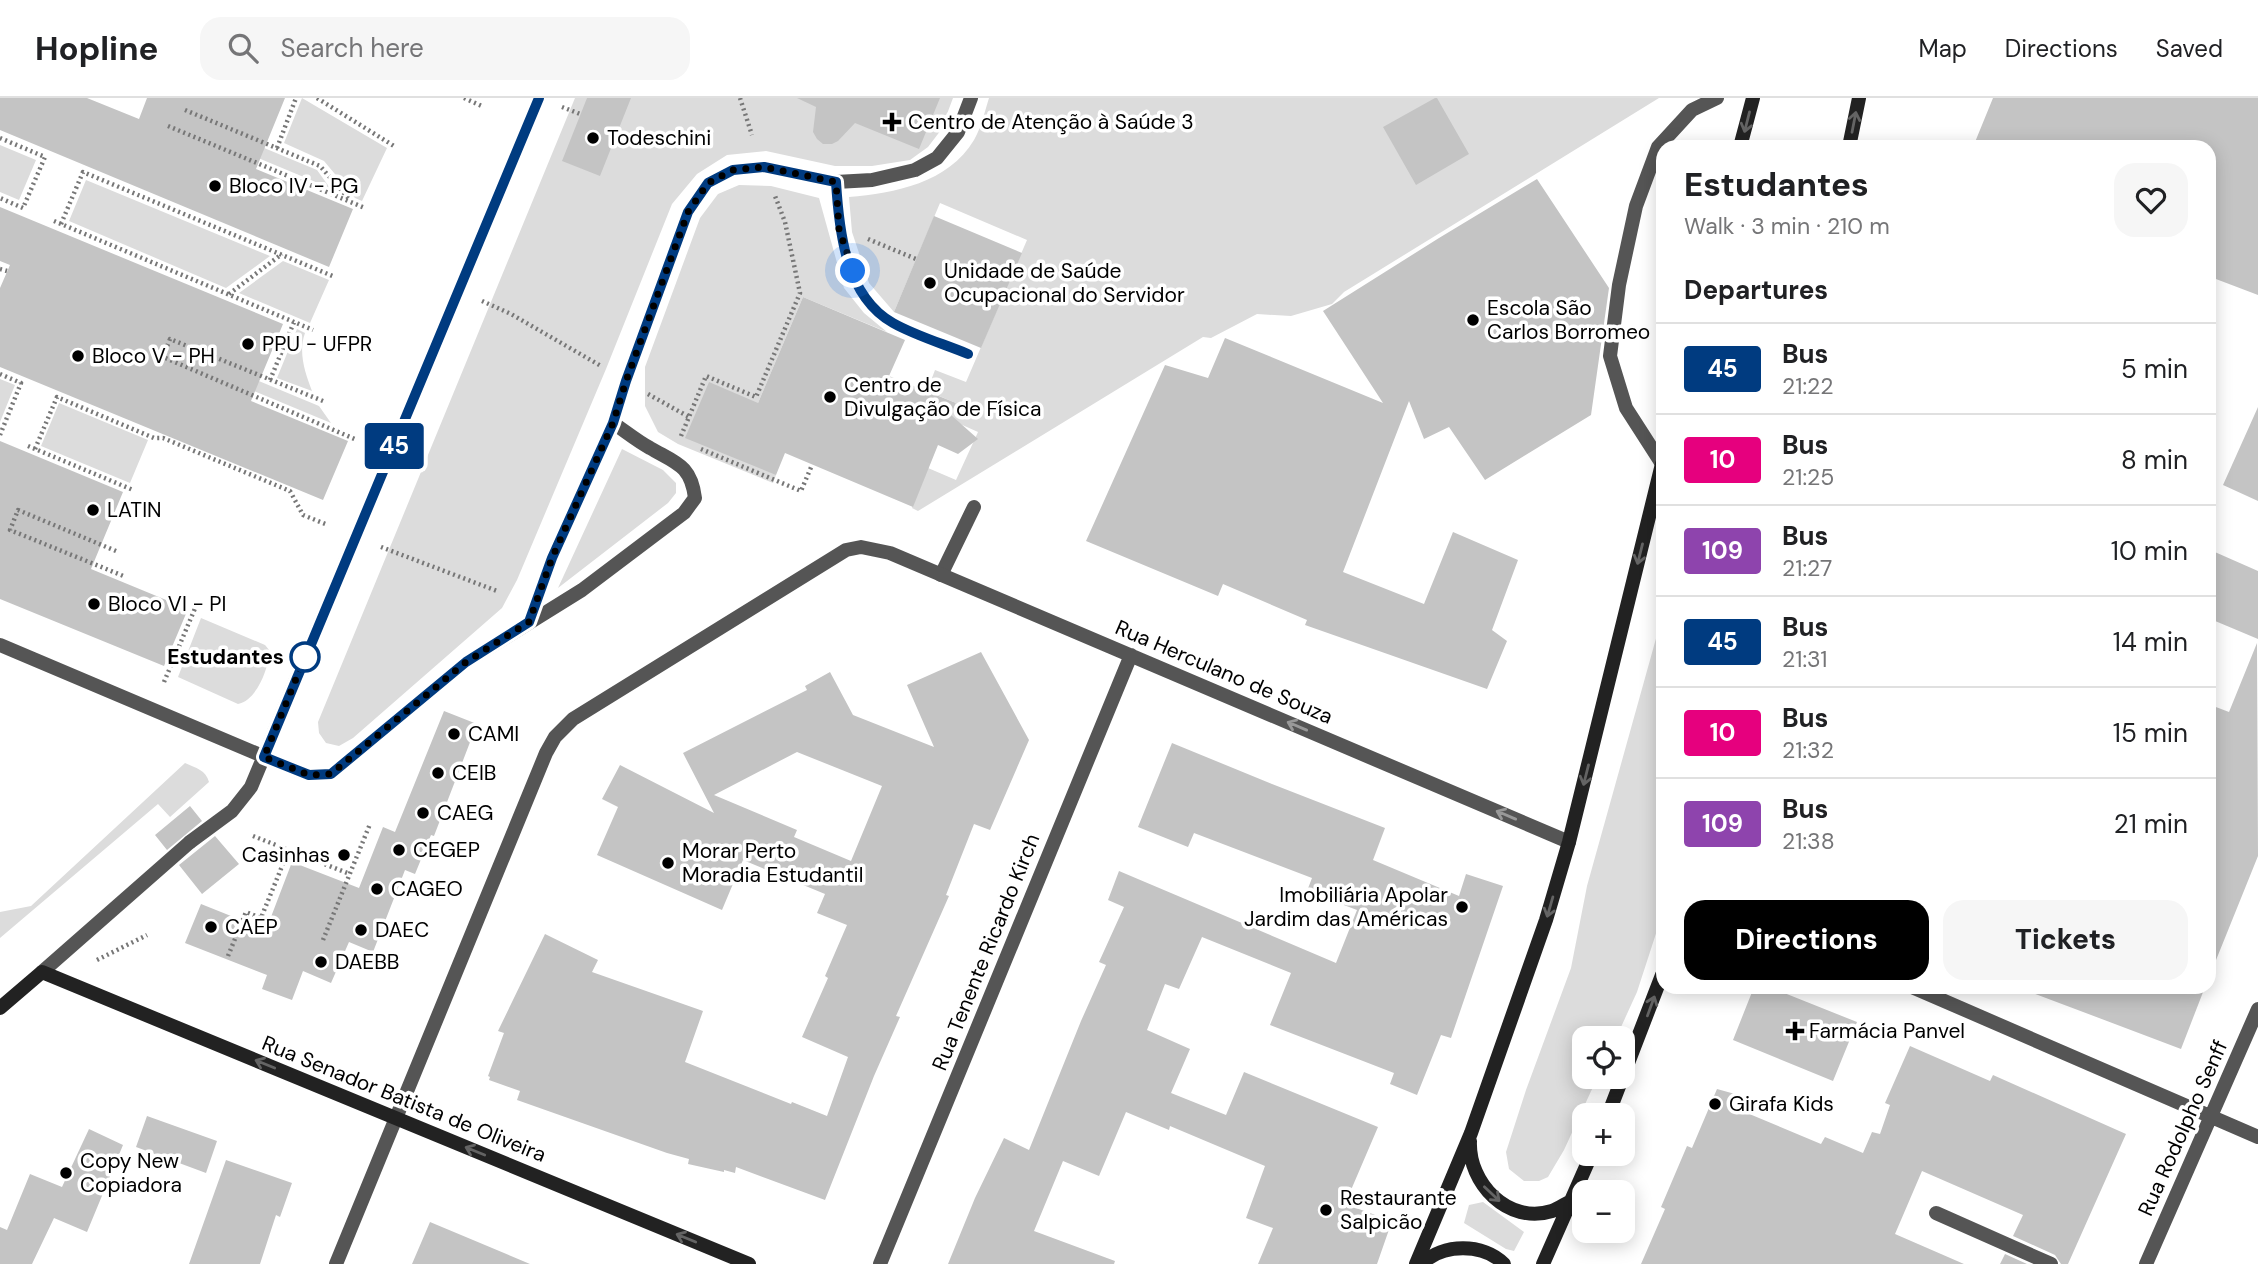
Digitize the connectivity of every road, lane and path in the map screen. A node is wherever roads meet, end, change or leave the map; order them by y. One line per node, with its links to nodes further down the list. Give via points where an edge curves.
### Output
1 (296, 98): 21 (path)
2 (317, 98): 20 (path)
3 (464, 98): 10 (path)
4 (539, 98): 71 (street)
5 (740, 98): 15 (path)
6 (971, 98): 23 (street, via 958,132 937,159 915,170 872,180)
7 (1717, 98): 17 (street, via 1692,110)
8 (1753, 98): 18 (main road, one-way to 18)
9 (1859, 98): 19 (main road, one-way to 9)
10 (484, 107)
11 (562, 107): 13 (path)
12 (185, 110): 21 (path)
13 (580, 114)
14 (168, 126): 26 (path)
15 (752, 135)
16 (0, 138): 25 (path, via 45,157 23,208)
17 (1664, 140)
18 (1743, 140)
19 (1850, 140)
20 (394, 146)
21 (277, 148): 26 (path, via 320,166)
22 (1656, 152): 55 (street, via 1636,206 1619,285 1611,356 1626,408)
23 (836, 182): 40 (street, via 846,255 875,308 892,322); 44 (street, via 764,167 733,170 708,183 688,212)
24 (775, 196): 46 (path, via 800,293 756,397 706,376)
25 (0, 198)
26 (352, 203): 27 (path)
27 (365, 208)
28 (54, 220): 29 (path)
29 (61, 224): 31 (path, via 83,172); 36 (path)
30 (857, 234): 32 (path)
31 (282, 254): 35 (path); 36 (path)
32 (916, 259)
33 (0, 269): 34 (path)
34 (7, 271)
35 (335, 277)
36 (228, 294): 38 (path)
37 (482, 301): 41 (path)
38 (294, 322): 39 (path); 43 (path)
39 (313, 330)
40 (968, 354)
41 (601, 366)
42 (0, 374): 48 (path, via 21,383)
43 (270, 380): 45 (path); 50 (path, via 170,340 163,357)
44 (626, 381): 46 (path); 47 (street)
45 (323, 401)
46 (689, 418): 51 (path)
47 (613, 423): 67 (street, via 552,558); 67 (street, via 675,461 692,480 695,498 684,513 592,583)
48 (0, 435): 49 (path)
49 (7, 437)
50 (357, 440)
51 (680, 440)
52 (692, 445): 56 (path, via 801,491)
53 (28, 446): 54 (path)
54 (35, 449): 58 (path); 60 (path, via 57,397 290,491 303,515)
55 (1656, 455)
56 (812, 465)
57 (1656, 488): 74 (main road, one-way to 74)
58 (133, 490)
59 (974, 507): 63 (street)
60 (328, 525)
61 (381, 547): 65 (path)
62 (116, 551): 64 (path, via 18,510 10,530)
63 (941, 575): 69 (street, Rua Herculano de Souza); 86 (street, Rua Herculano de Souza, via 890,553 861,547 846,550 564,726 546,753)
64 (127, 577)
65 (497, 591)
66 (196, 606): 70 (path)
67 (529, 622): 71 (street, via 466,662 331,774 309,775)
68 (0, 645): 71 (street)
69 (1131, 655): 74 (street, Rua Herculano de Souza, one-way to 69); 94 (street, Rua Tenente Ricardo Kirch)
70 (164, 682)
71 (264, 757): 79 (street, via 251,787 232,811 190,842)
72 (370, 824): 76 (path)
73 (253, 836): 75 (path)
74 (1569, 842): 87 (main road, one-way to 87, via 1529,974)
75 (289, 849): 76 (path); 78 (path, via 261,918 246,912)
76 (350, 874): 77 (path)
77 (323, 940)
78 (228, 956)
79 (42, 972): 82 (main road); 86 (main road, Rua Senador Batista de Oliveira, one-way to 79)
80 (1656, 991): 84 (main road, one-way to 80)
81 (1928, 994): 85 (street)
82 (0, 1007)
83 (2258, 1009): 85 (street, Rua Rodolpho Senff)
84 (1613, 1103)
85 (2211, 1117): 88 (street); 100 (street, Rua Rodolpho Senff)
86 (396, 1118): 92 (street); 93 (main road, Rua Senador Batista de Oliveira, one-way to 86)
87 (1471, 1133): 90 (main road, one-way to 90, via 1469,1155 1476,1176 1507,1207 1529,1213 1551,1211); 95 (main road)
88 (2258, 1137)
89 (1586, 1166): 90 (main road)
90 (1571, 1201): 98 (main road)
91 (1936, 1213): 99 (street)
92 (336, 1264)
93 (749, 1264)
94 (880, 1264)
95 (1416, 1264)
96 (1422, 1264): 97 (main road, via 1452,1248 1478,1250)
97 (1504, 1264)
98 (1543, 1264)
99 (2051, 1264)
100 (2146, 1264)

